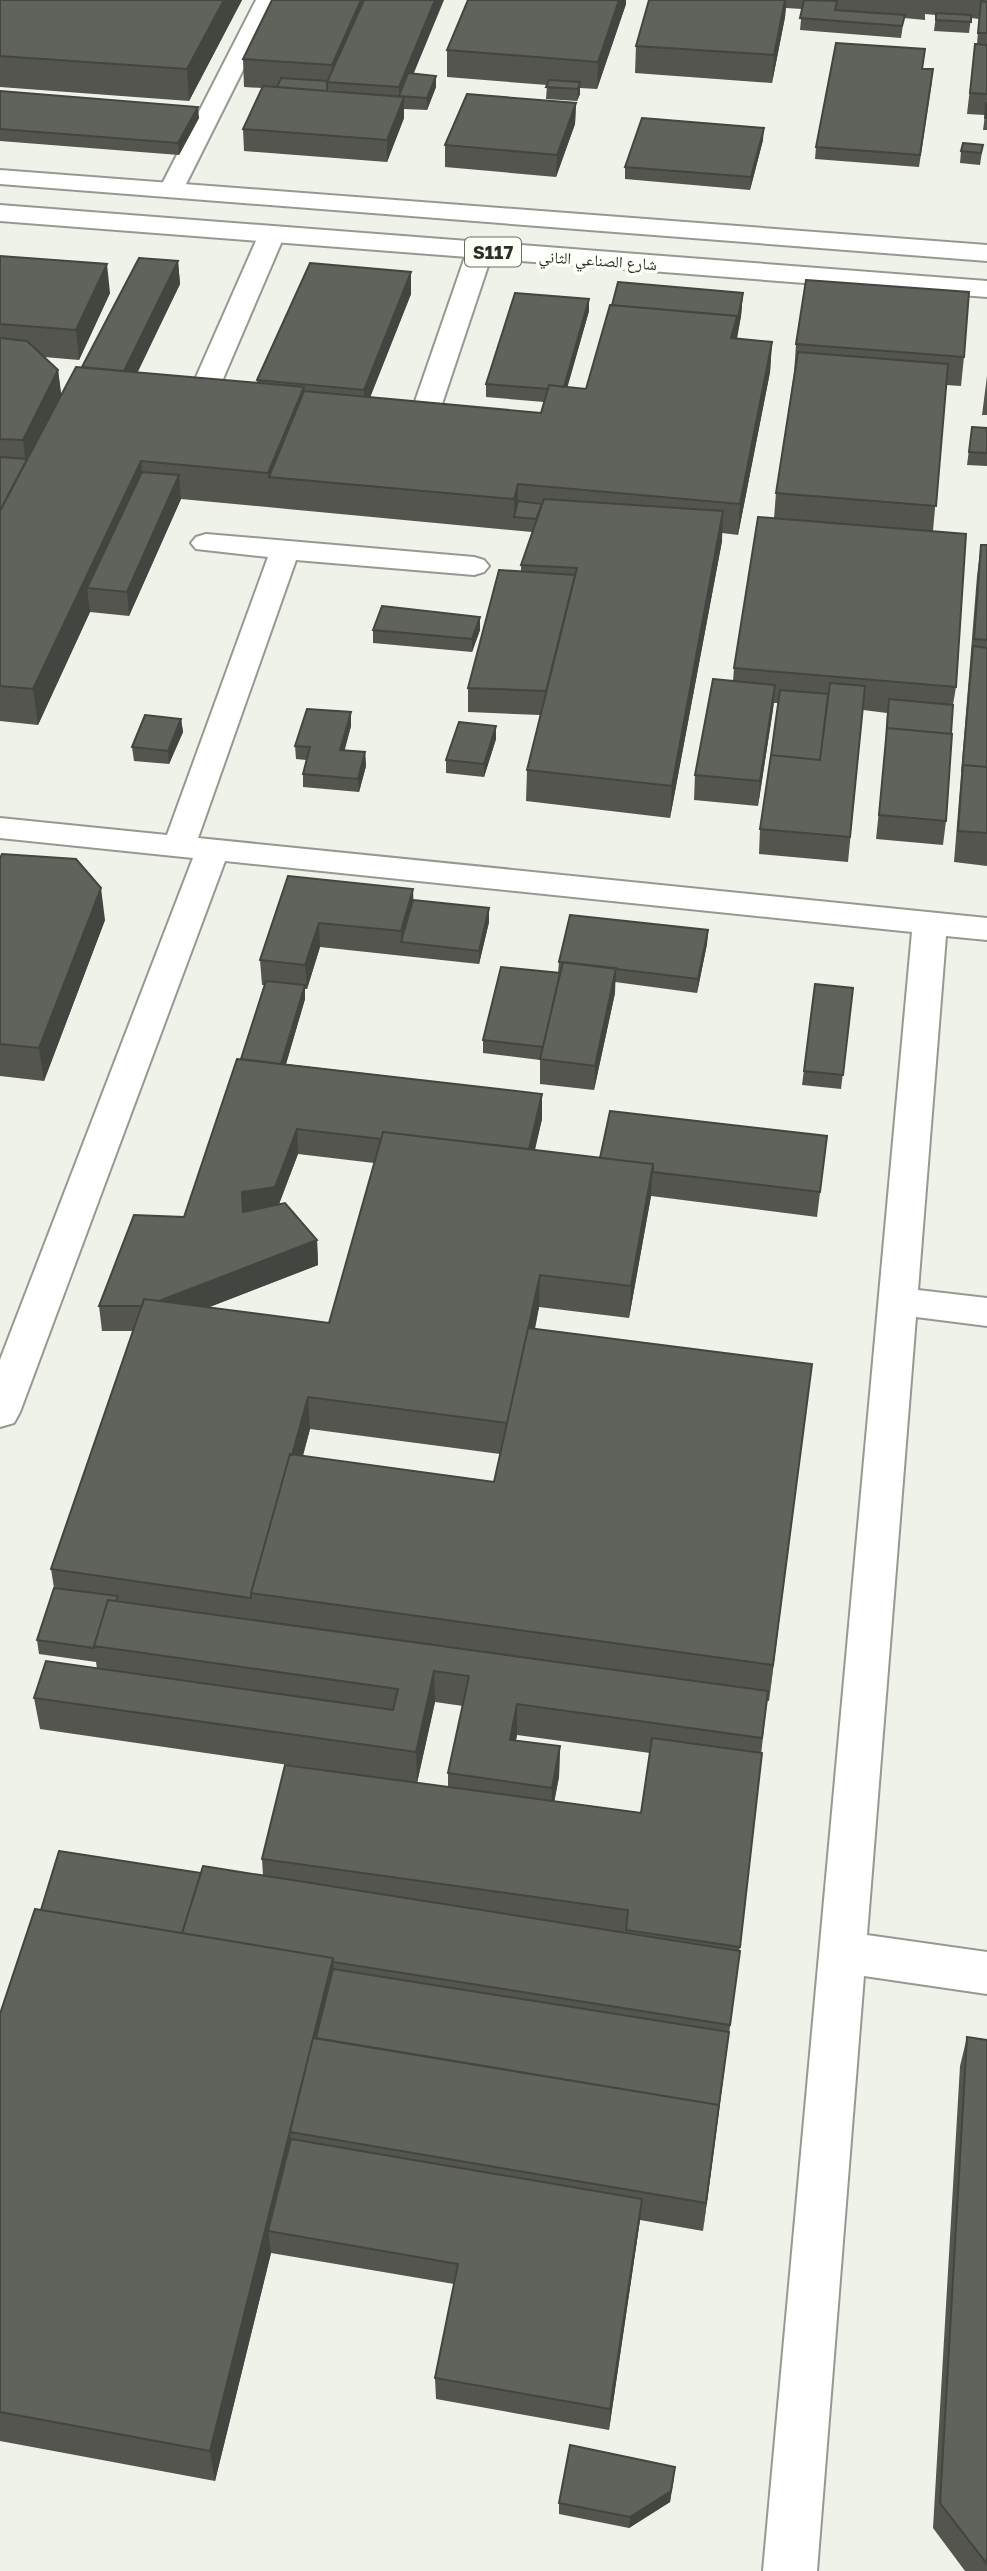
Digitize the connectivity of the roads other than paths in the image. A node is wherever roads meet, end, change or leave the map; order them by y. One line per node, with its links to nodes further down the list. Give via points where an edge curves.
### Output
1 (267, 0): 3 (main road)
2 (185, 108): 3 (main road)
3 (211, 110): 5 (main road)
4 (0, 177): 5 (main road, شارع الصناعي الثاني / S117)
5 (171, 190): 9 (main road, شارع الصناعي الثاني / S117)
6 (0, 213): 7 (main road, شارع الصناعي الثاني / S117)
7 (272, 234): 8 (main road, شارع الصناعي الثاني / S117); 11 (main road)
8 (480, 251): 10 (main road, شارع الصناعي الثاني / S117); 12 (main road)
9 (987, 253)
10 (987, 289)
11 (203, 393)
12 (425, 412)
13 (206, 543): 14 (main road)
14 (285, 550): 15 (main road); 17 (main road)
15 (474, 566)
16 (0, 828): 17 (main road)
17 (196, 847): 18 (main road); 22 (main road)
18 (930, 922): 19 (main road); 20 (main road)
19 (987, 929)
20 (897, 1301): 21 (main road); 23 (main road)
21 (987, 1312)
22 (0, 1412)
23 (842, 1952): 24 (main road); 25 (main road)
24 (987, 1973)
25 (790, 2571)

